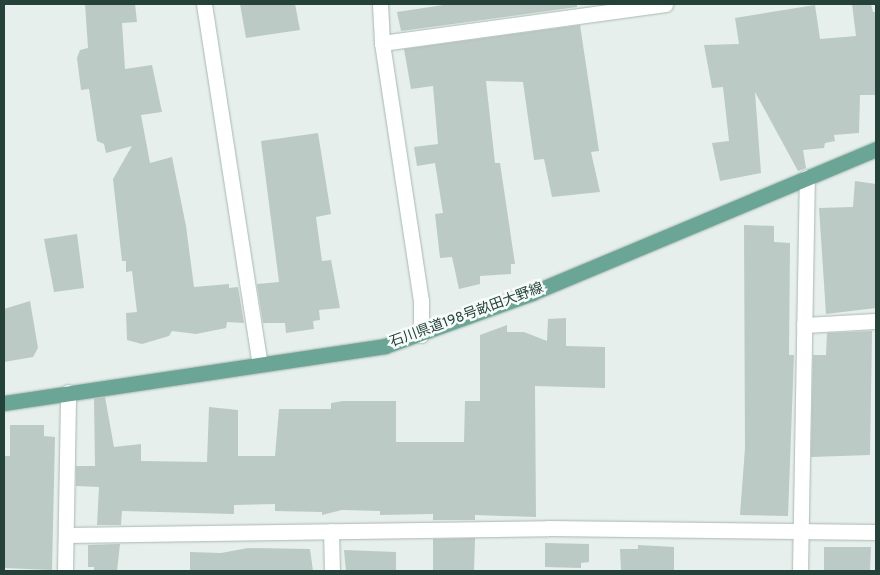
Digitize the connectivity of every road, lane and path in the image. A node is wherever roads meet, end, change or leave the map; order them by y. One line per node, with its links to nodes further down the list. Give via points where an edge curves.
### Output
1 (204, 4): 10 (street)
2 (380, 4): 4 (street)
3 (665, 4): 4 (street)
4 (382, 43): 9 (street, via 421,300)
5 (876, 149): 6 (main road, 石川県道198号畝田大野線)
6 (807, 177): 8 (street); 9 (main road, 石川県道198号畝田大野線, via 532,293)
7 (876, 321): 8 (street)
8 (804, 324): 14 (street)
9 (421, 335): 10 (main road, 石川県道198号畝田大野線, via 385,346)
10 (260, 364): 11 (main road, 石川県道198号畝田大野線)
11 (68, 392): 12 (main road, 石川県道198号畝田大野線); 16 (street)
12 (4, 403)
13 (331, 531): 14 (street); 16 (street); 18 (street)
14 (800, 531): 15 (street); 19 (street)
15 (876, 532)
16 (66, 535): 17 (street)
17 (65, 571)
18 (332, 571)
19 (800, 571)

